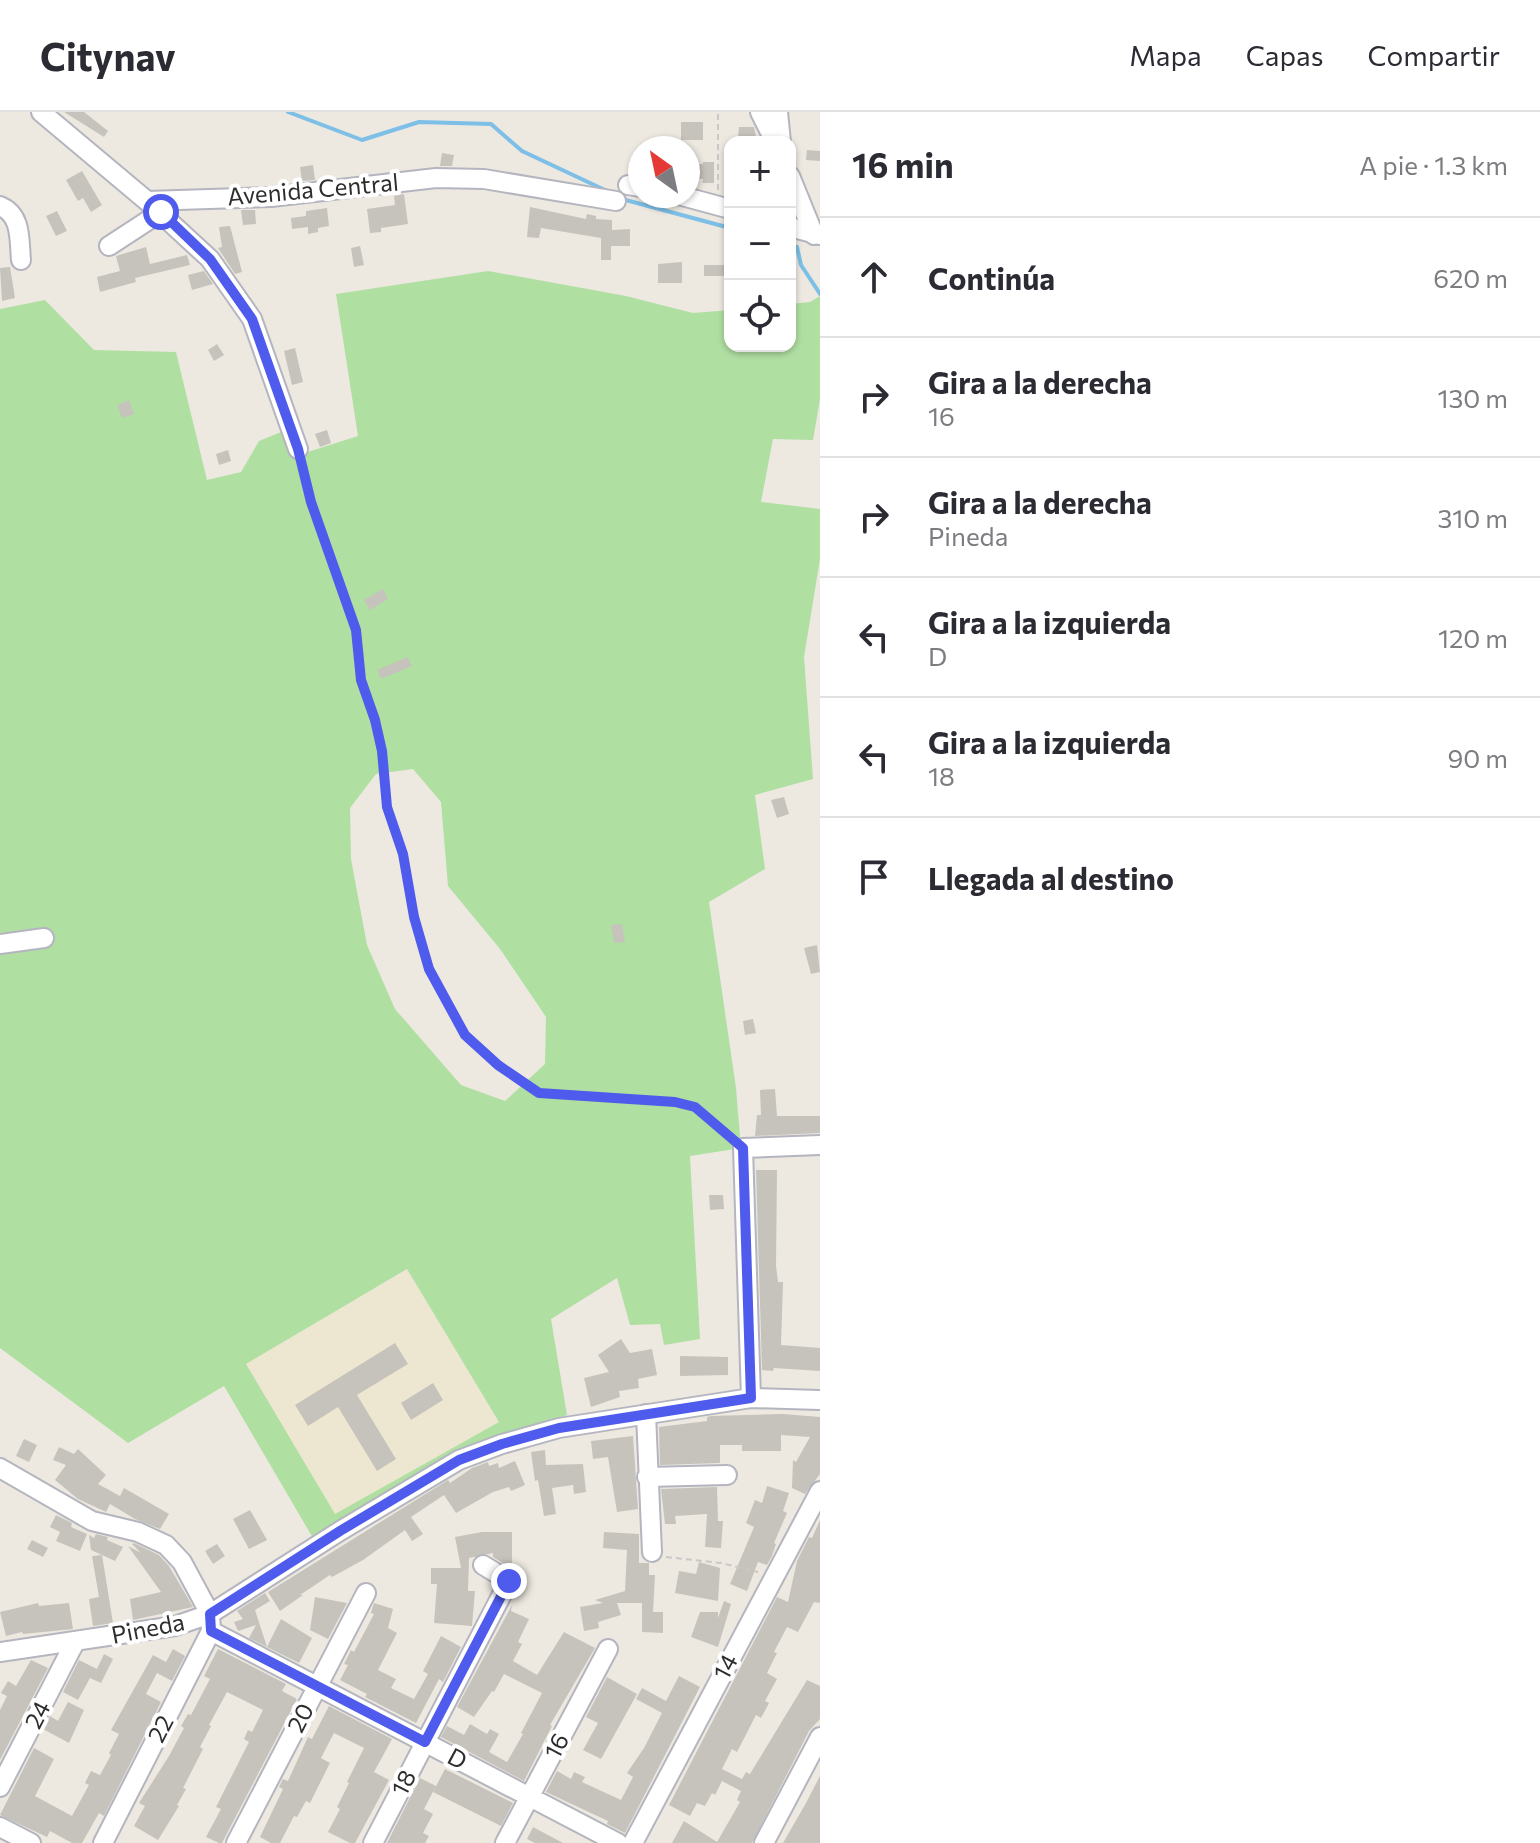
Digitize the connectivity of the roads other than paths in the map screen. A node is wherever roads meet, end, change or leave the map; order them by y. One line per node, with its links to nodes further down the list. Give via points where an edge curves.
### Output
1 (41, 112): 10 (street)
2 (760, 112): 4 (street)
3 (778, 112): 5 (street)
4 (774, 136)
5 (778, 136)
6 (796, 189): 13 (street)
7 (700, 200): 11 (street)
8 (616, 201): 10 (street, Avenida Central, via 484,179 436,178)
9 (0, 206): 15 (street, via 18,224)
10 (154, 206): 14 (street); 16 (street, via 210,259 252,319)
11 (724, 206)
12 (796, 229): 13 (street)
13 (817, 235)
14 (109, 246)
15 (21, 260)
16 (298, 449)
17 (44, 938): 18 (street)
18 (0, 944)
19 (820, 1145): 20 (street, via 743,1148)
20 (751, 1398): 21 (street, Pineda); 22 (street, Pineda)
21 (820, 1400)
22 (646, 1414): 25 (street); 30 (street, Pineda, via 559,1428 459,1460 340,1531)
23 (0, 1468): 30 (street, via 92,1521 166,1545 182,1562)
24 (727, 1475): 25 (street)
25 (647, 1477): 27 (street)
26 (820, 1491): 46 (street, 14)
27 (652, 1552)
28 (483, 1565): 36 (street, 18, via 509,1581)
29 (366, 1593): 34 (street, 20)
30 (211, 1622): 31 (street, Pineda); 34 (street, D); 41 (street, 22)
31 (75, 1642): 33 (street, Pineda); 37 (street, 24)
32 (608, 1649): 38 (street, 16)
33 (0, 1652)
34 (317, 1686): 36 (street, D); 42 (street, 20)
35 (820, 1737): 47 (street)
36 (425, 1742): 38 (street, D); 43 (street, 18)
37 (0, 1787)
38 (530, 1797): 44 (street, 16); 45 (street, D)
39 (0, 1827): 40 (street)
40 (31, 1843)
41 (103, 1843)
42 (236, 1843)
43 (373, 1843)
44 (505, 1843)
45 (618, 1843)
46 (633, 1843)
47 (764, 1843)

